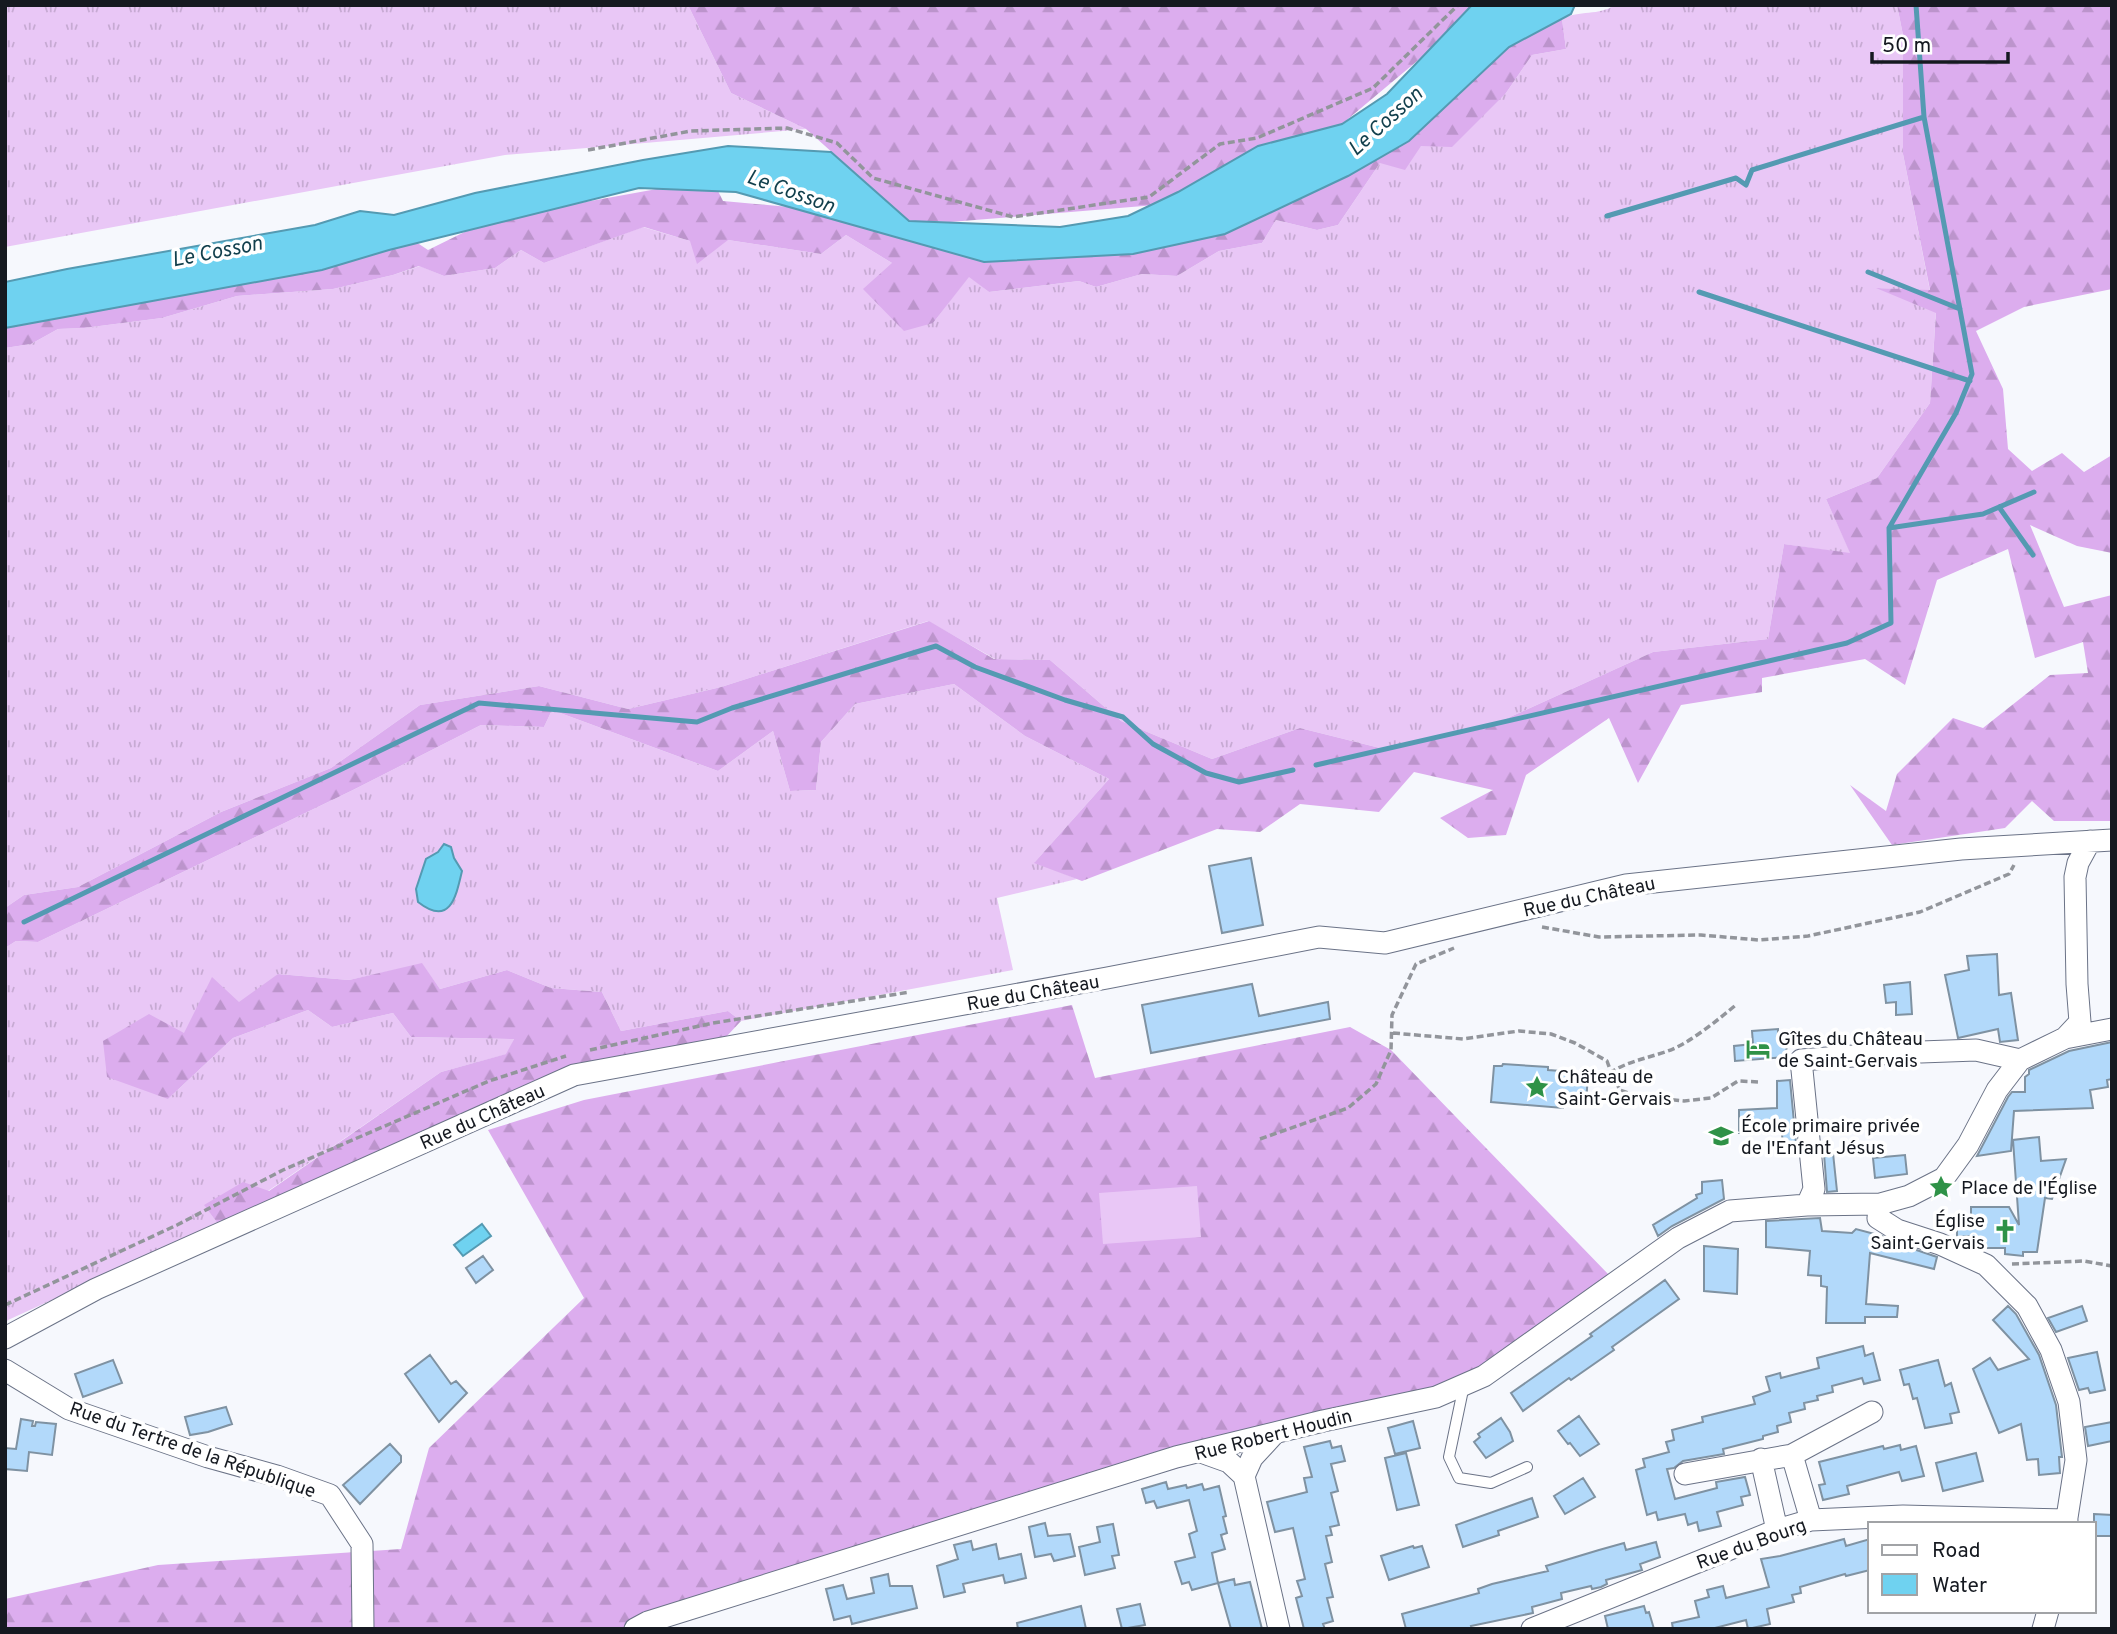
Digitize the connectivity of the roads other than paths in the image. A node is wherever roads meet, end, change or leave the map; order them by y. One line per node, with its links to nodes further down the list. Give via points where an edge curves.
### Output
1 (2101, 840): 3 (street, via 2078,863 2075,877 2080,1022); 7 (street, Rue du Château, via 1961,849 1626,885 1385,943 1319,937 574,1075 96,1289)
2 (2112, 1029): 3 (street)
3 (2065, 1038): 4 (street)
4 (2020, 1060): 5 (street, Rue Robert Houdin, via 1944,1178 1909,1196); 6 (street, via 1976,1050 1801,1060 1814,1189)
5 (1880, 1204): 6 (street, Rue Robert Houdin); 19 (street, via 1878,1217 1897,1230 1986,1265 2027,1306 2052,1350 2069,1402 2076,1460)
6 (1807, 1205): 9 (street, Rue Robert Houdin, via 1730,1211 1678,1238 1484,1376)
7 (5, 1338)
8 (5, 1370): 21 (street, Rue du Tertre de la République, via 69,1409 330,1495 362,1545)
9 (1464, 1385): 11 (street, Rue Robert Houdin, via 1436,1397); 15 (lane, via 1449,1457 1460,1478 1491,1483)
10 (1872, 1412): 13 (street)
11 (1275, 1433): 12 (street, Rue Robert Houdin); 17 (street, via 1252,1458)
12 (1201, 1452): 17 (street, via 1228,1462); 22 (street, Rue Robert Houdin)
13 (1792, 1455): 14 (street); 18 (street)
14 (1760, 1459): 16 (street); 20 (street)
15 (1527, 1467)
16 (1685, 1474)
17 (1244, 1476): 23 (street)
18 (1811, 1520): 19 (street, Rue du Bourg, via 1903,1516); 20 (street, Rue du Bourg)
19 (2066, 1522)
20 (1777, 1530): 24 (street, Rue du Bourg)
21 (363, 1629)
22 (635, 1629)
23 (1279, 1629)
24 (1532, 1629)

